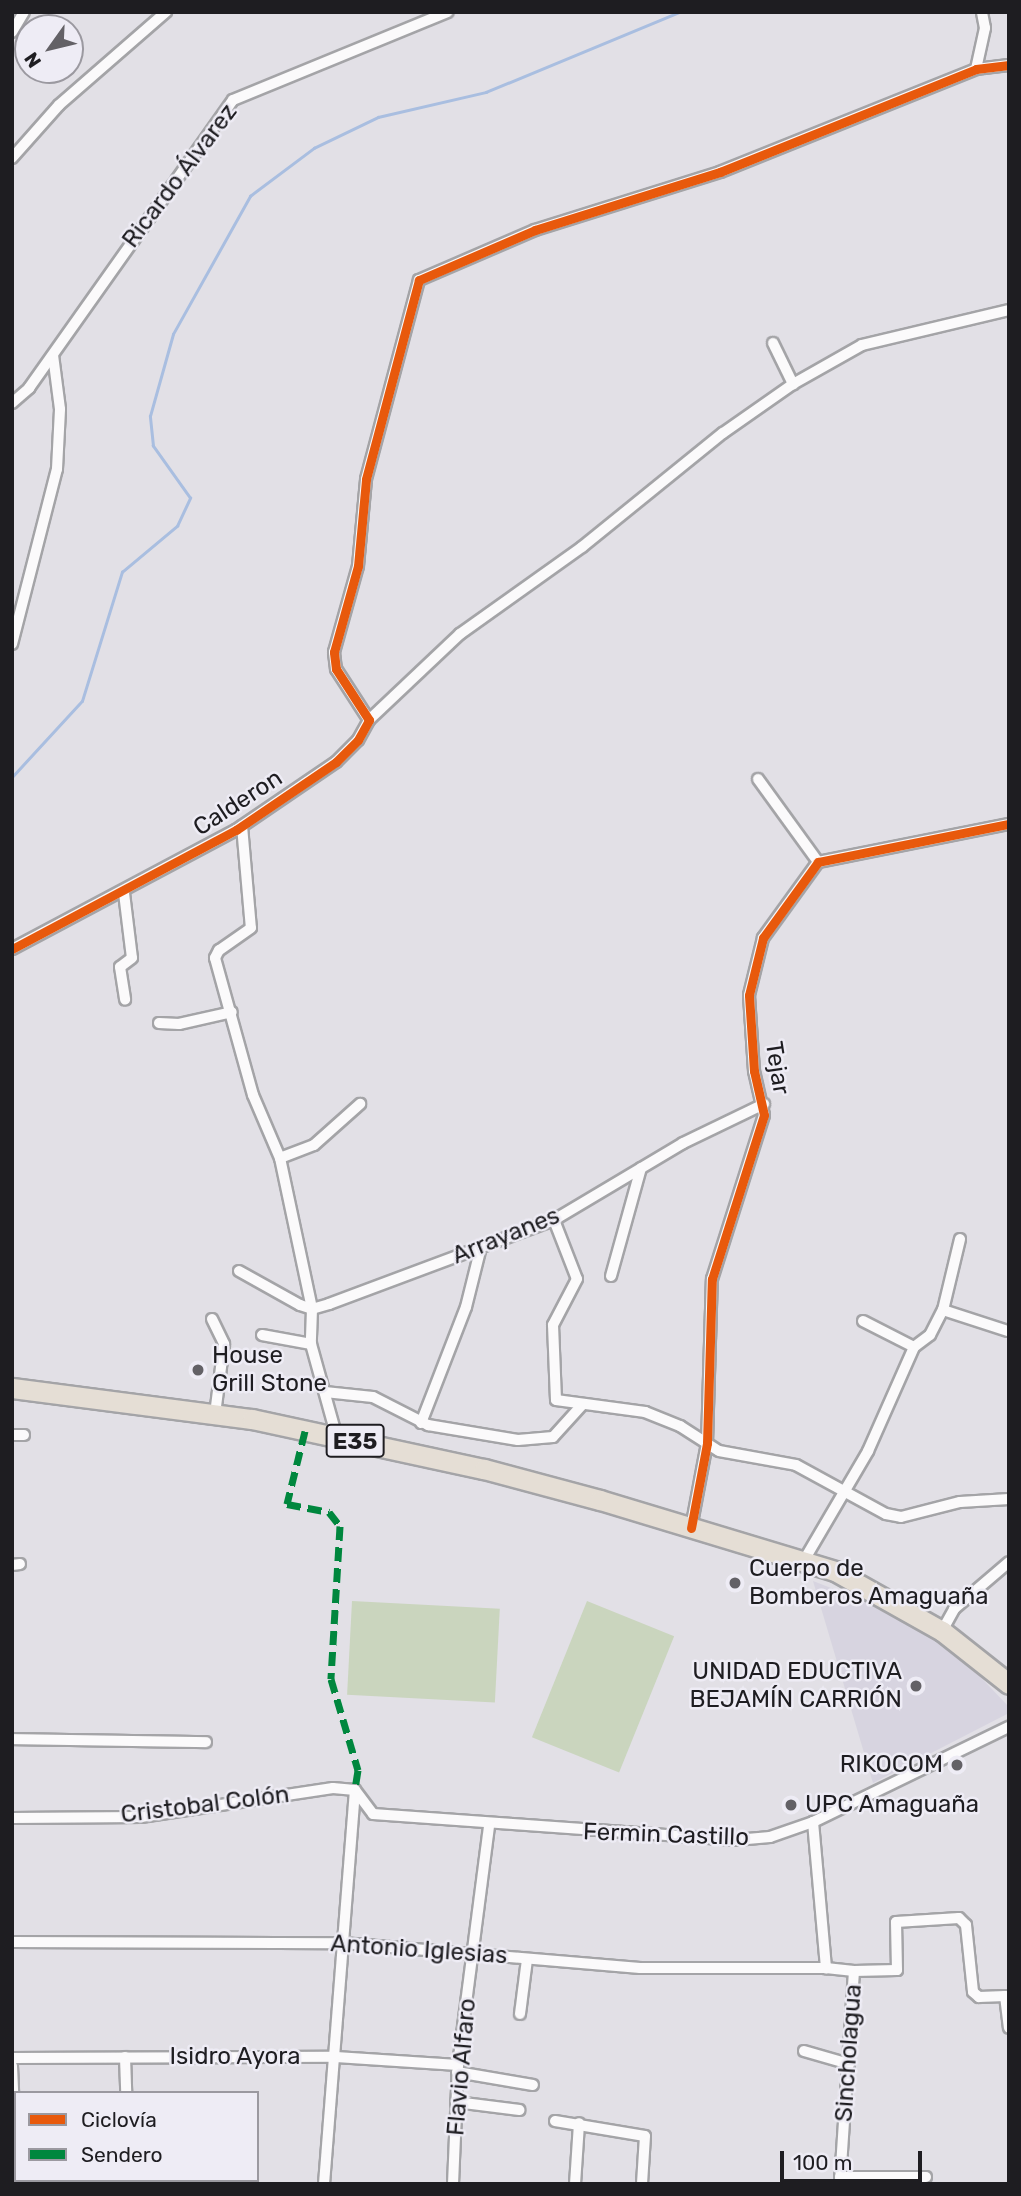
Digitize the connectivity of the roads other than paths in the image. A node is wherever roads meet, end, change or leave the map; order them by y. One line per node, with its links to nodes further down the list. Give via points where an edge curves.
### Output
1 (24, 12): 5 (street)
2 (166, 12): 8 (street, via 92,74)
3 (449, 12): 11 (street, Ricardo Álvarez, via 233,100)
4 (982, 12): 7 (street, via 985,28)
5 (12, 32)
6 (1009, 65): 7 (street)
7 (976, 69): 15 (street, via 802,142 535,230 419,280 366,479 358,566 334,652 336,670)
8 (12, 158)
9 (1009, 310): 12 (street, Calderon, via 862,345)
10 (773, 343): 12 (street)
11 (53, 355): 13 (street, Ricardo Álvarez); 14 (street, via 60,409 57,469)
12 (793, 384): 15 (street, Calderon, via 723,433 604,531 460,634)
13 (12, 404)
14 (12, 644)
15 (369, 720): 18 (street, Calderon, via 358,740 336,762)
16 (758, 779): 19 (street)
17 (1009, 824): 19 (street)
18 (242, 826): 20 (street, Calderon); 23 (street, via 251,928 215,955)
19 (818, 862): 26 (street, Tejar, via 763,937 751,973 753,1058)
20 (124, 893): 21 (street, Calderon); 22 (street, via 132,958 120,967)
21 (12, 949)
22 (125, 1000)
23 (232, 1012): 24 (street, via 179,1024); 27 (street, via 253,1095)
24 (159, 1023)
25 (360, 1104): 27 (street, via 314,1145)
26 (764, 1104): 28 (street, Arrayanes); 48 (street, Tejar, via 758,1143 712,1279)
27 (280, 1158): 34 (street)
28 (641, 1168): 29 (street, Arrayanes); 33 (street)
29 (554, 1220): 31 (street, Arrayanes); 44 (street, via 577,1279 553,1325 554,1394 562,1403)
30 (960, 1239): 35 (street)
31 (480, 1251): 34 (street, Arrayanes); 46 (street, via 466,1307)
32 (239, 1271): 34 (street)
33 (611, 1276)
34 (312, 1309): 40 (street)
35 (943, 1310): 38 (street); 41 (street, via 930,1335)
36 (212, 1319): 45 (street, via 224,1344)
37 (863, 1321): 41 (street)
38 (1008, 1331)
39 (262, 1335): 40 (street)
40 (311, 1344): 43 (street)
41 (914, 1347): 49 (street, via 868,1451)
42 (12, 1388): 45 (highway, E35)
43 (326, 1392): 46 (street, via 373,1397); 47 (street)
44 (582, 1405): 46 (street, via 558,1435 548,1438 480,1436); 48 (street, via 645,1412)
45 (215, 1414): 47 (highway, E35)
46 (421, 1423)
47 (337, 1438): 51 (highway, E35, via 484,1469)
48 (707, 1443): 49 (street, via 727,1454 796,1465); 51 (street, Tejar)
49 (841, 1491): 50 (street, via 870,1508 901,1517 960,1502); 52 (street)
50 (1009, 1499)
51 (691, 1528): 52 (highway, E35)
52 (803, 1562): 54 (highway, E35, via 835,1571)
53 (1009, 1562): 54 (street, via 954,1609)
54 (942, 1631): 55 (highway, E35)
55 (1009, 1684)
56 (1009, 1727): 63 (street, Fermin Castillo)
57 (12, 1739): 58 (street)
58 (206, 1742)
59 (355, 1790): 60 (street); 61 (street); 62 (street, Cristobal Colón, via 333,1788 141,1817)
60 (355, 1813): 61 (street, Fermin Castillo); 66 (street)
61 (373, 1814): 64 (street, Fermin Castillo)
62 (12, 1818)
63 (813, 1822): 64 (street, Fermin Castillo, via 769,1837 736,1840); 69 (street, Sincholagua)
64 (489, 1825): 67 (street, Flavio Alfaro)
65 (12, 1942): 66 (street, Antonio Iglesias)
66 (343, 1943): 67 (street, Antonio Iglesias); 75 (street)
67 (474, 1952): 68 (street, Antonio Iglesias); 79 (street, Flavio Alfaro)
68 (527, 1959): 69 (street, Antonio Iglesias, via 640,1968); 71 (street)
69 (826, 1968): 70 (street, Sincholagua)
70 (855, 1971): 72 (street, via 897,1970 896,1922 959,1917 966,1925 973,1992 979,1997 1005,1996); 77 (street, Sincholagua)
71 (520, 2014)
72 (1009, 2028)
73 (804, 2051): 77 (street)
74 (125, 2057): 75 (street, Isidro Ayora); 76 (street, Isidro Ayora); 81 (street)
75 (336, 2057): 79 (street, Isidro Ayora); 89 (street)
76 (12, 2058)
77 (849, 2064): 88 (street, Sincholagua)
78 (12, 2066): 86 (street)
79 (458, 2069): 80 (street, Isidro Ayora); 82 (street, Flavio Alfaro)
80 (533, 2085)
81 (126, 2091)
82 (456, 2102): 83 (street); 90 (street, Flavio Alfaro)
83 (519, 2110)
84 (555, 2120): 85 (street)
85 (579, 2123): 91 (street); 92 (street, via 645,2136)
86 (14, 2159)
87 (926, 2177): 88 (street)
88 (840, 2180)
89 (324, 2184)
90 (453, 2184)
91 (575, 2184)
92 (642, 2184)

